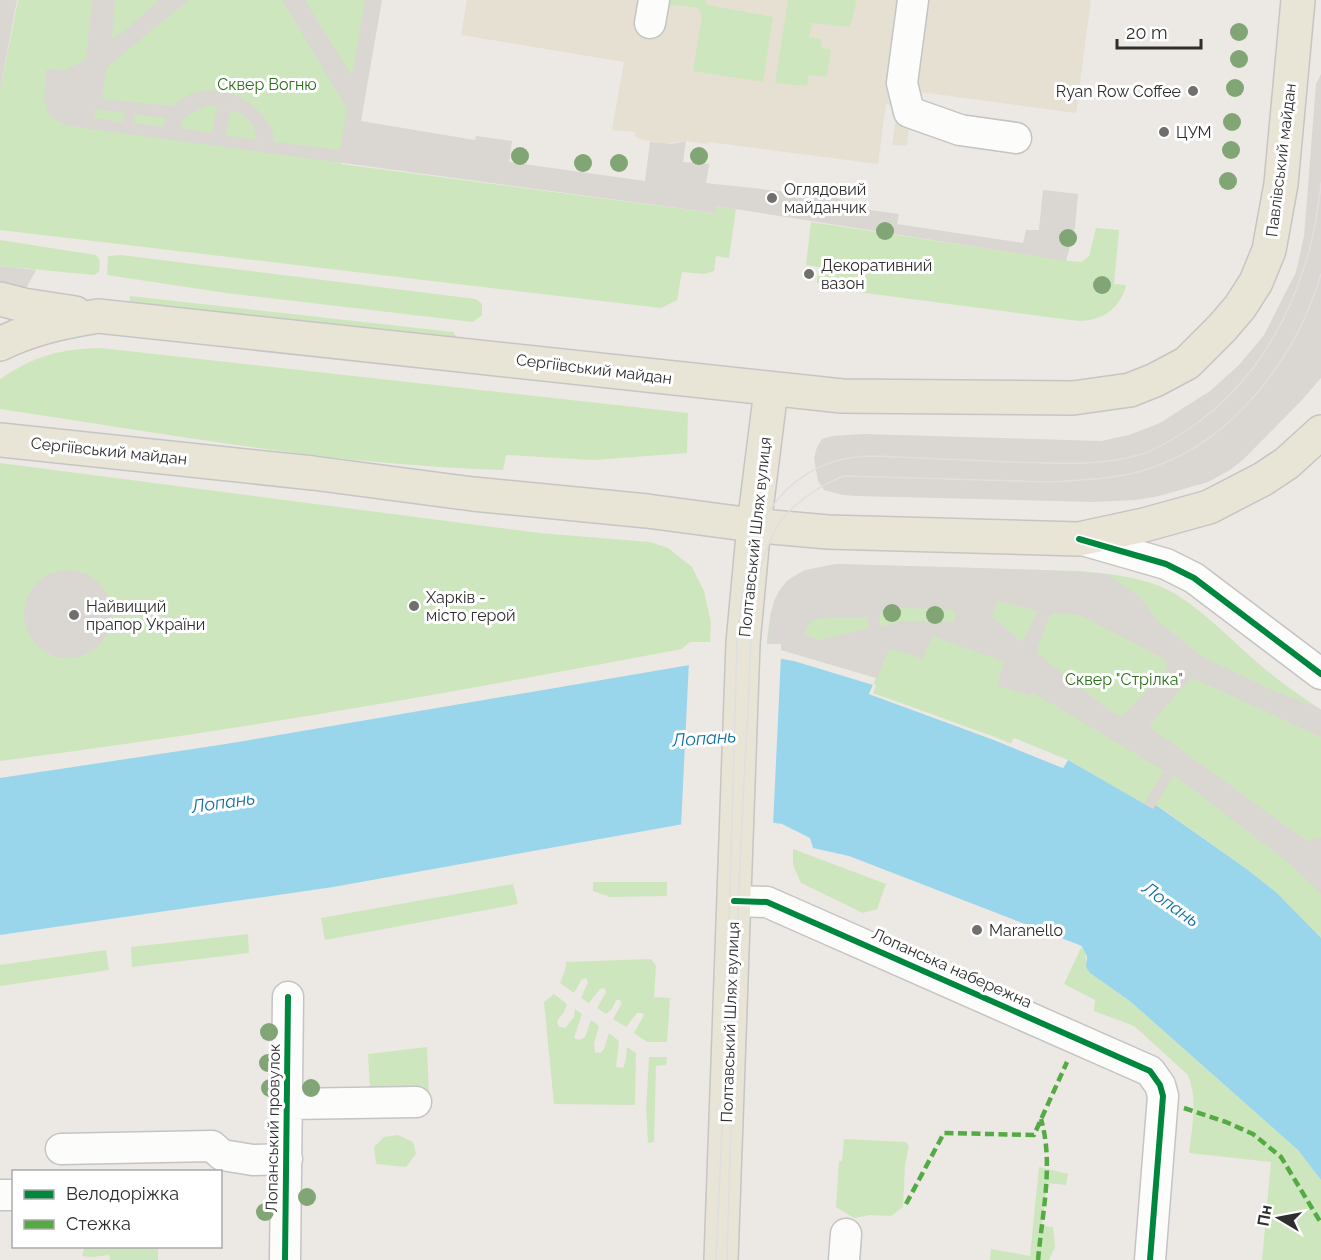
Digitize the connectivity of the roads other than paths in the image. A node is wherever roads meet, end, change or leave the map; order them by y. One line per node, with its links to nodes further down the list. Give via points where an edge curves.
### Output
1 (913, 0): 3 (street, via 902,83 909,112 960,130)
2 (1298, 0): 7 (main road, Павлівський майдан, via 1281,184 1269,250 1240,307)
3 (1016, 138)
4 (0, 299): 5 (main road)
5 (98, 316): 6 (main road, Сергіївський майдан, via 51,324); 8 (main road, Сергіївський майдан)
6 (0, 344)
7 (1187, 363): 8 (main road, Сергіївський майдан, via 1130,390 1073,398 880,398)
8 (771, 390): 11 (main road, Полтавський Шлях вулиця)
9 (1321, 432): 12 (main road, via 1287,463 1209,507)
10 (0, 440): 11 (main road, Сергіївський майдан)
11 (754, 525): 12 (main road, Сергіївський майдан, via 828,532); 14 (main road, Полтавський Шлях вулиця, via 743,643)
12 (1078, 539): 13 (street, via 1177,568)
13 (1321, 674)
14 (734, 901): 21 (main road, Полтавський Шлях вулиця); 22 (street, Лопанська набережна, via 767,902 1144,1067 1155,1077 1163,1096)
15 (288, 997): 17 (street, Лопанський провулок)
16 (416, 1102): 17 (street)
17 (288, 1104): 19 (street, Лопанський провулок)
18 (61, 1149): 19 (street, via 212,1146 222,1155)
19 (286, 1159): 20 (street, Лопанський провулок)
20 (285, 1260)
21 (721, 1260)
22 (1150, 1260)

